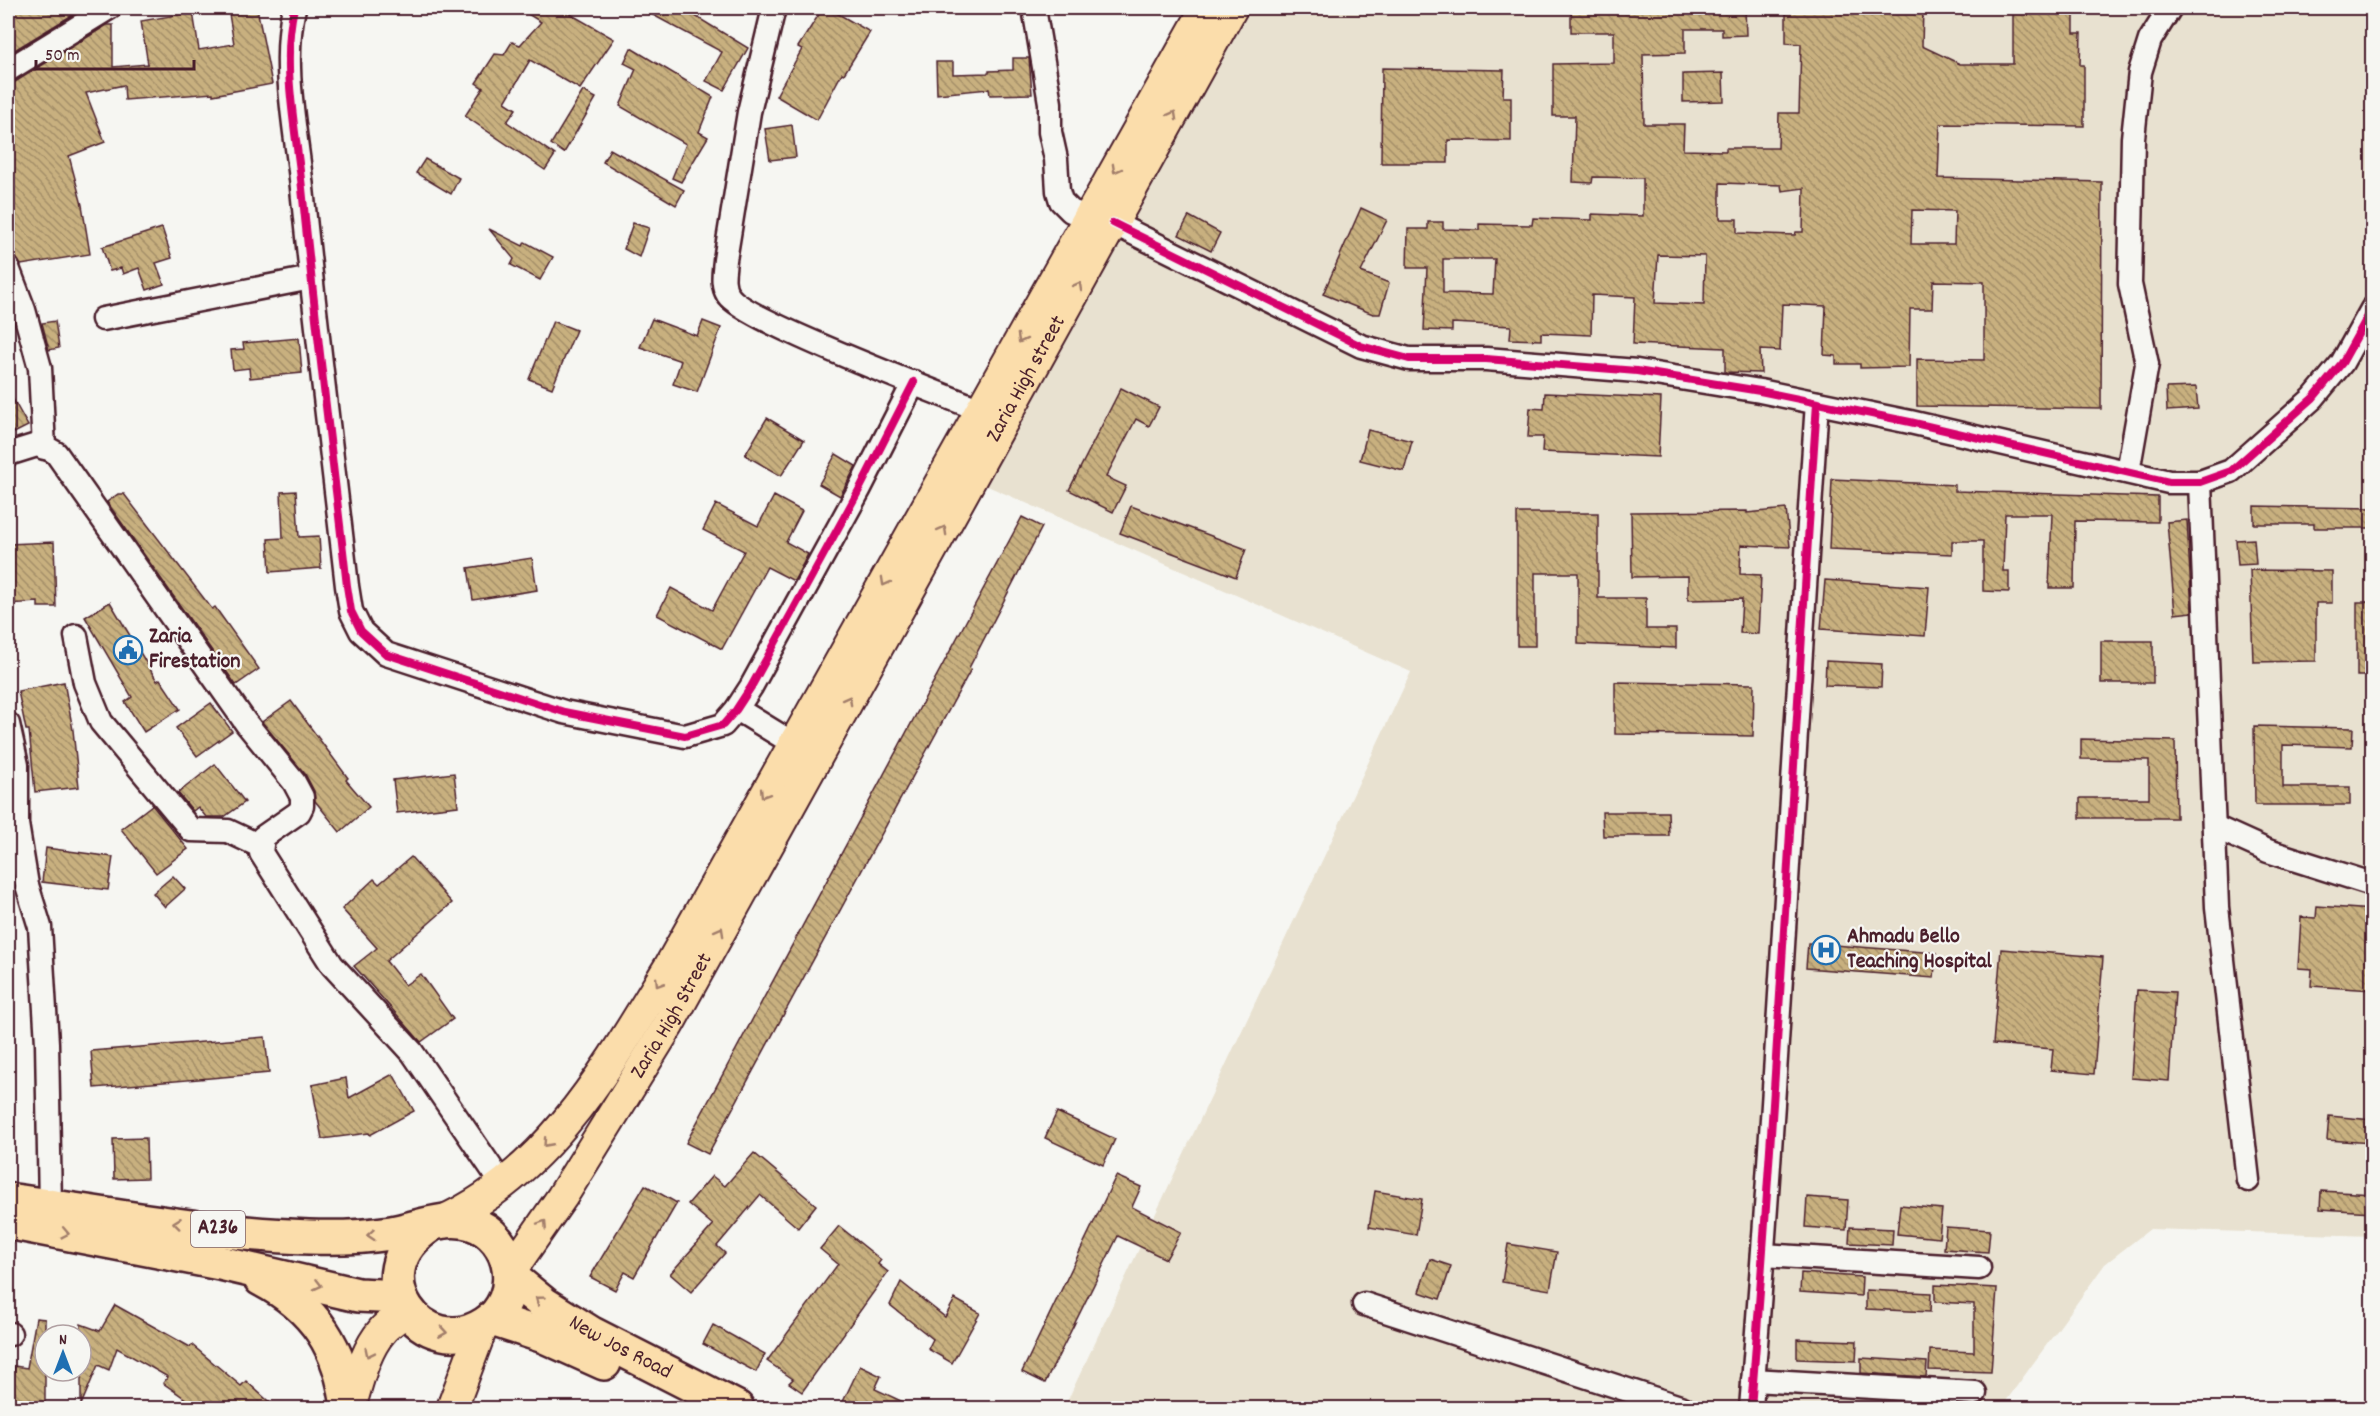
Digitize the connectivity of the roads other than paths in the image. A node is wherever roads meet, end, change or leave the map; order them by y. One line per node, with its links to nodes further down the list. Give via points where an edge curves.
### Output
1 (109, 8): 8 (street)
2 (294, 8): 11 (street, via 290,66)
3 (774, 8): 14 (street, via 749,112 725,260 723,279 728,296 746,310 808,339)
4 (1034, 8): 9 (street, via 1061,201 1071,211)
5 (1206, 8): 9 (main road, Zaria High street, one-way to 9)
6 (1232, 8): 9 (main road, Zaria High street, one-way to 6)
7 (2170, 8): 19 (street, via 2150,40 2143,61 2133,138 2130,284 2147,364)
8 (8, 70)
9 (1101, 221): 15 (street, via 1370,349 1409,358 1486,359 1636,371); 16 (main road, Zaria High street, one-way to 16); 24 (main road, Zaria High street, one-way to 9)
10 (8, 268): 17 (street, via 40,368)
11 (311, 278): 13 (street); 22 (street, via 347,586 351,611 361,631 386,654 564,712 685,736 723,725)
12 (2373, 309): 20 (street, via 2342,363 2313,398 2231,471)
13 (103, 319)
14 (914, 382): 16 (street); 22 (street, via 859,490)
15 (1818, 403): 19 (street); 34 (street)
16 (981, 410): 24 (main road, Zaria High street, one-way to 24)
17 (44, 448): 18 (street, via 40,444); 26 (street, via 56,453 246,723 300,791 299,812 263,837)
18 (8, 454)
19 (2128, 472): 20 (street, via 2169,482)
20 (2200, 482): 25 (street)
21 (76, 636): 26 (street, via 85,683 101,723 191,830 228,831)
22 (737, 709): 24 (street)
23 (8, 724): 31 (street, via 17,765 17,824 27,885 40,927)
24 (807, 748): 29 (main road, Zaria High Street, one-way to 29, via 753,812 669,967 603,1073 540,1151); 37 (main road, Zaria High Street, one-way to 24, via 669,1024)
25 (2215, 827): 27 (street, via 2268,850); 28 (street, via 2217,907)
26 (260, 846): 29 (street, via 332,965 412,1052)
27 (2373, 884)
28 (2248, 1180)
29 (503, 1185): 33 (main road, Zaria High Street, via 484,1200)
30 (8, 1200): 31 (highway, A236)
31 (50, 1206): 33 (highway, A236, one-way to 31, via 389,1233 310,1237)
32 (8, 1222): 35 (highway, A236, one-way to 35)
33 (434, 1224): 37 (highway, A236, via 456,1220 486,1231 506,1256); 38 (highway, via 415,1236 401,1256 396,1280)
34 (1763, 1255): 36 (street); 41 (street)
35 (220, 1263): 38 (highway, A236, one-way to 38); 43 (highway, via 283,1292 316,1322 339,1362)
36 (1978, 1268)
37 (510, 1274): 40 (highway, via 505,1299); 46 (highway, New Jos Road / A236, one-way to 37, via 592,1335 544,1304)
38 (404, 1304): 40 (highway, one-way to 40, via 419,1323 434,1331 468,1332); 43 (main road, one-way to 43, via 374,1342)
39 (1364, 1304): 47 (street)
40 (488, 1322): 44 (main road); 45 (highway, New Jos Road, via 544,1336)
41 (1753, 1380): 42 (street); 48 (street)
42 (1975, 1393)
43 (349, 1408)
44 (452, 1408)
45 (699, 1408)
46 (737, 1408)
47 (1683, 1408)
48 (1751, 1408)

